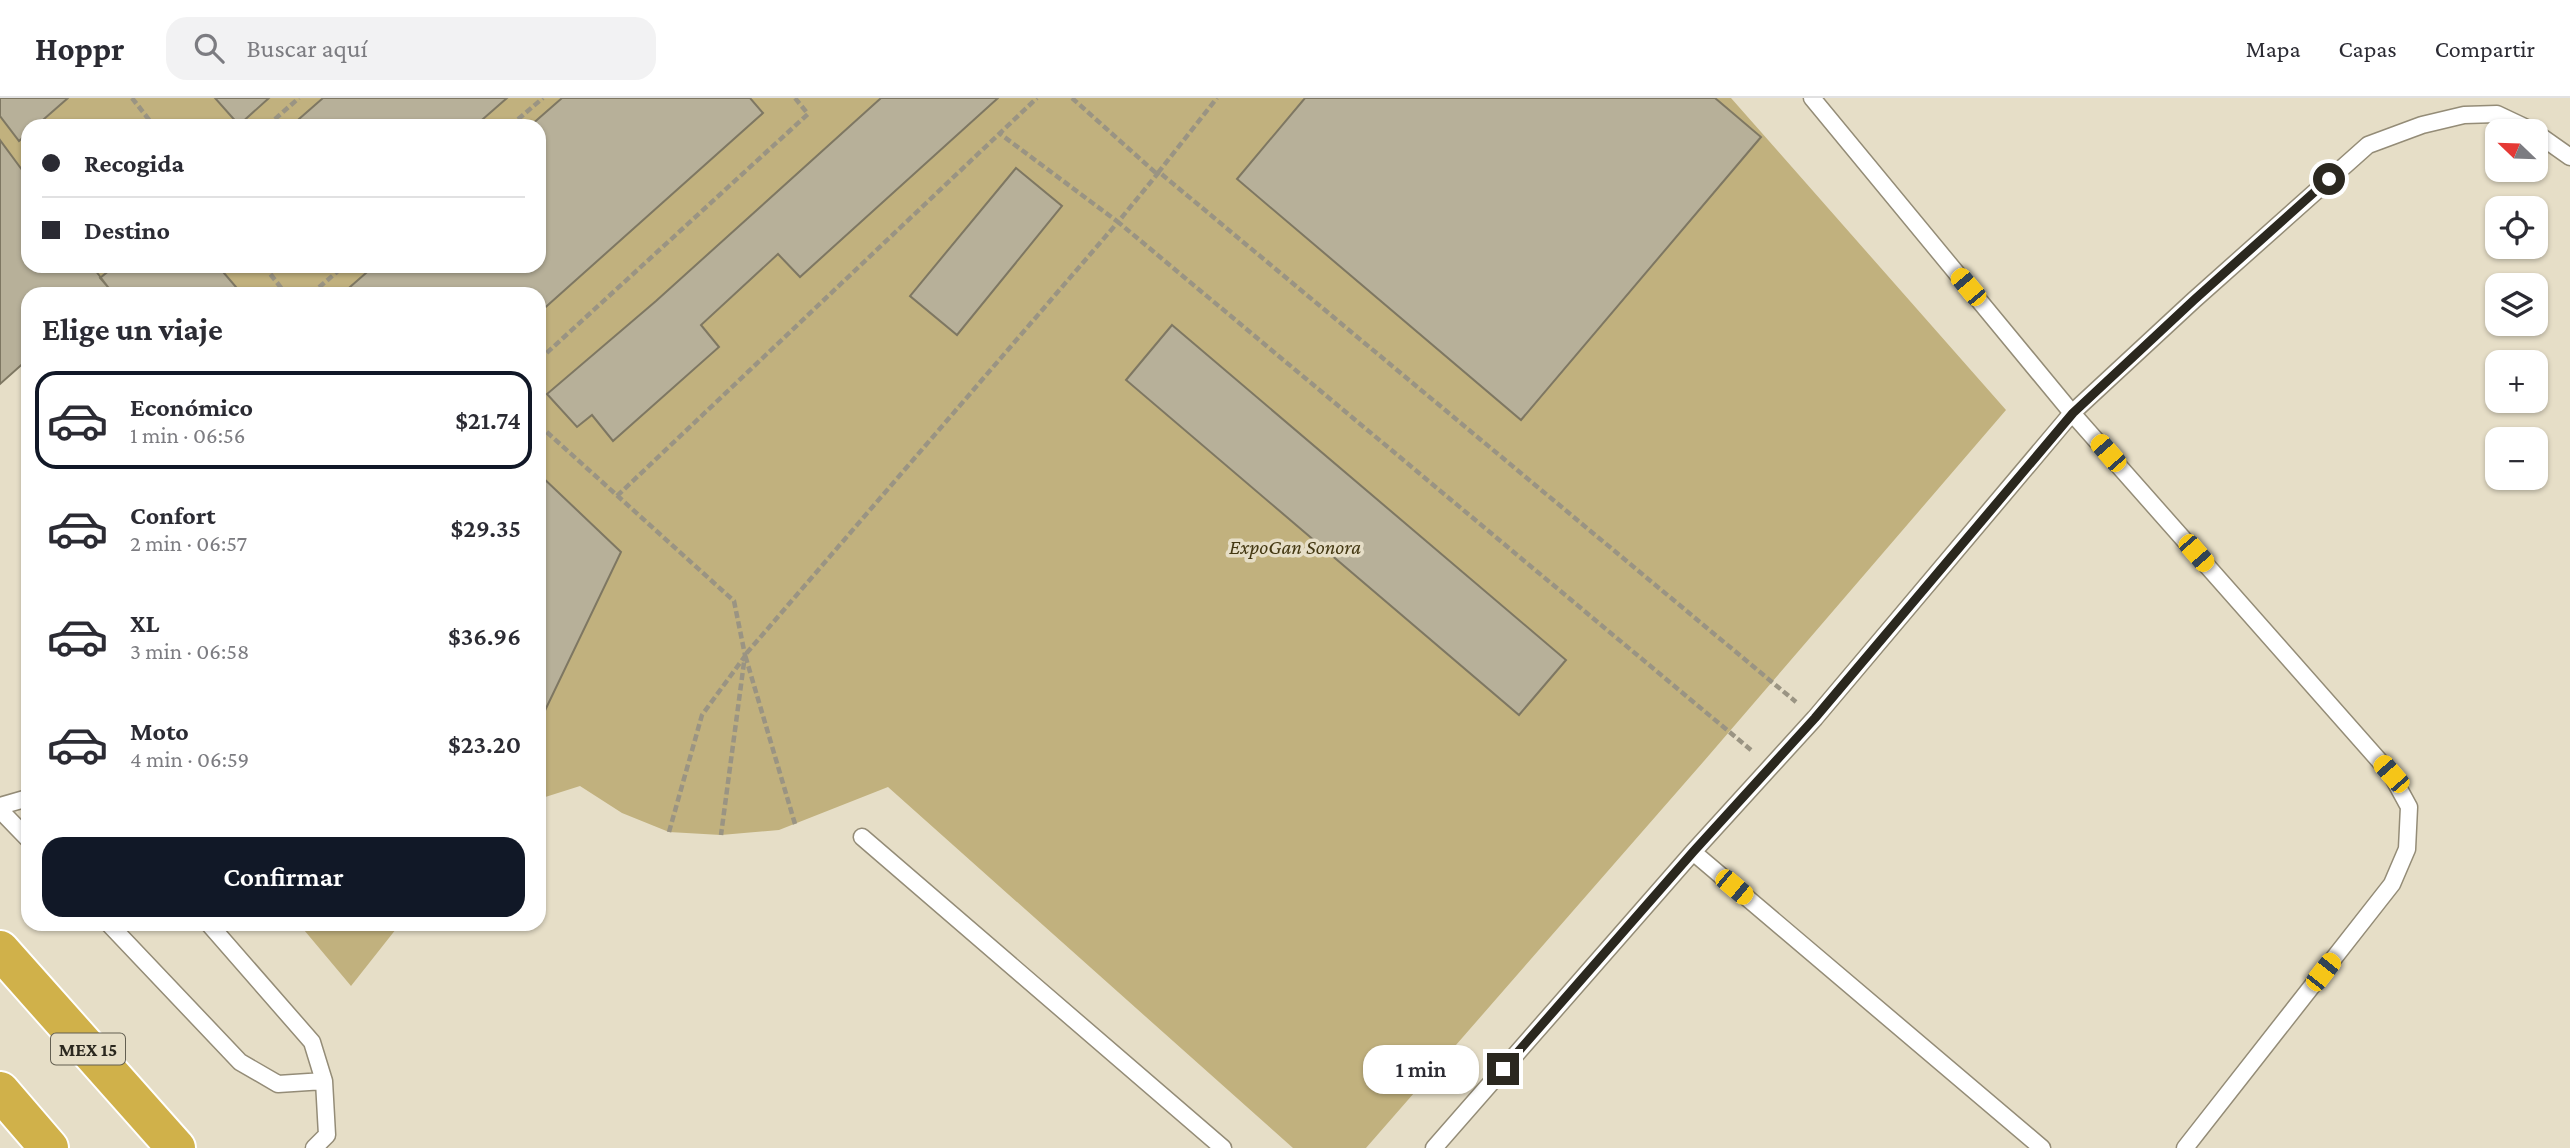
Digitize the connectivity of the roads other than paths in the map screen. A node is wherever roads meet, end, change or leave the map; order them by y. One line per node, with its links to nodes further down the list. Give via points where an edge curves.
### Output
1 (1812, 98): 5 (lane)
2 (2507, 119): 5 (lane, via 2497,114 2464,115 2368,145)
3 (2548, 142): 4 (lane)
4 (2570, 157)
5 (2073, 413): 10 (lane, via 1815,718); 22 (lane, via 2391,774 2409,807 2407,849 2392,884)
6 (21, 800): 7 (lane)
7 (0, 808): 8 (lane)
8 (21, 831)
9 (862, 837): 19 (lane)
10 (1693, 852): 20 (lane); 21 (lane)
11 (116, 931): 14 (lane, via 240,1062 278,1084)
12 (215, 931): 14 (lane, via 312,1042)
13 (0, 950): 17 (highway, MEX 15)
14 (324, 1081): 18 (lane, via 327,1135)
15 (0, 1091): 16 (highway)
16 (49, 1148)
17 (176, 1148)
18 (314, 1148)
19 (1223, 1148)
20 (1434, 1148)
21 (2042, 1148)
22 (2185, 1148)

